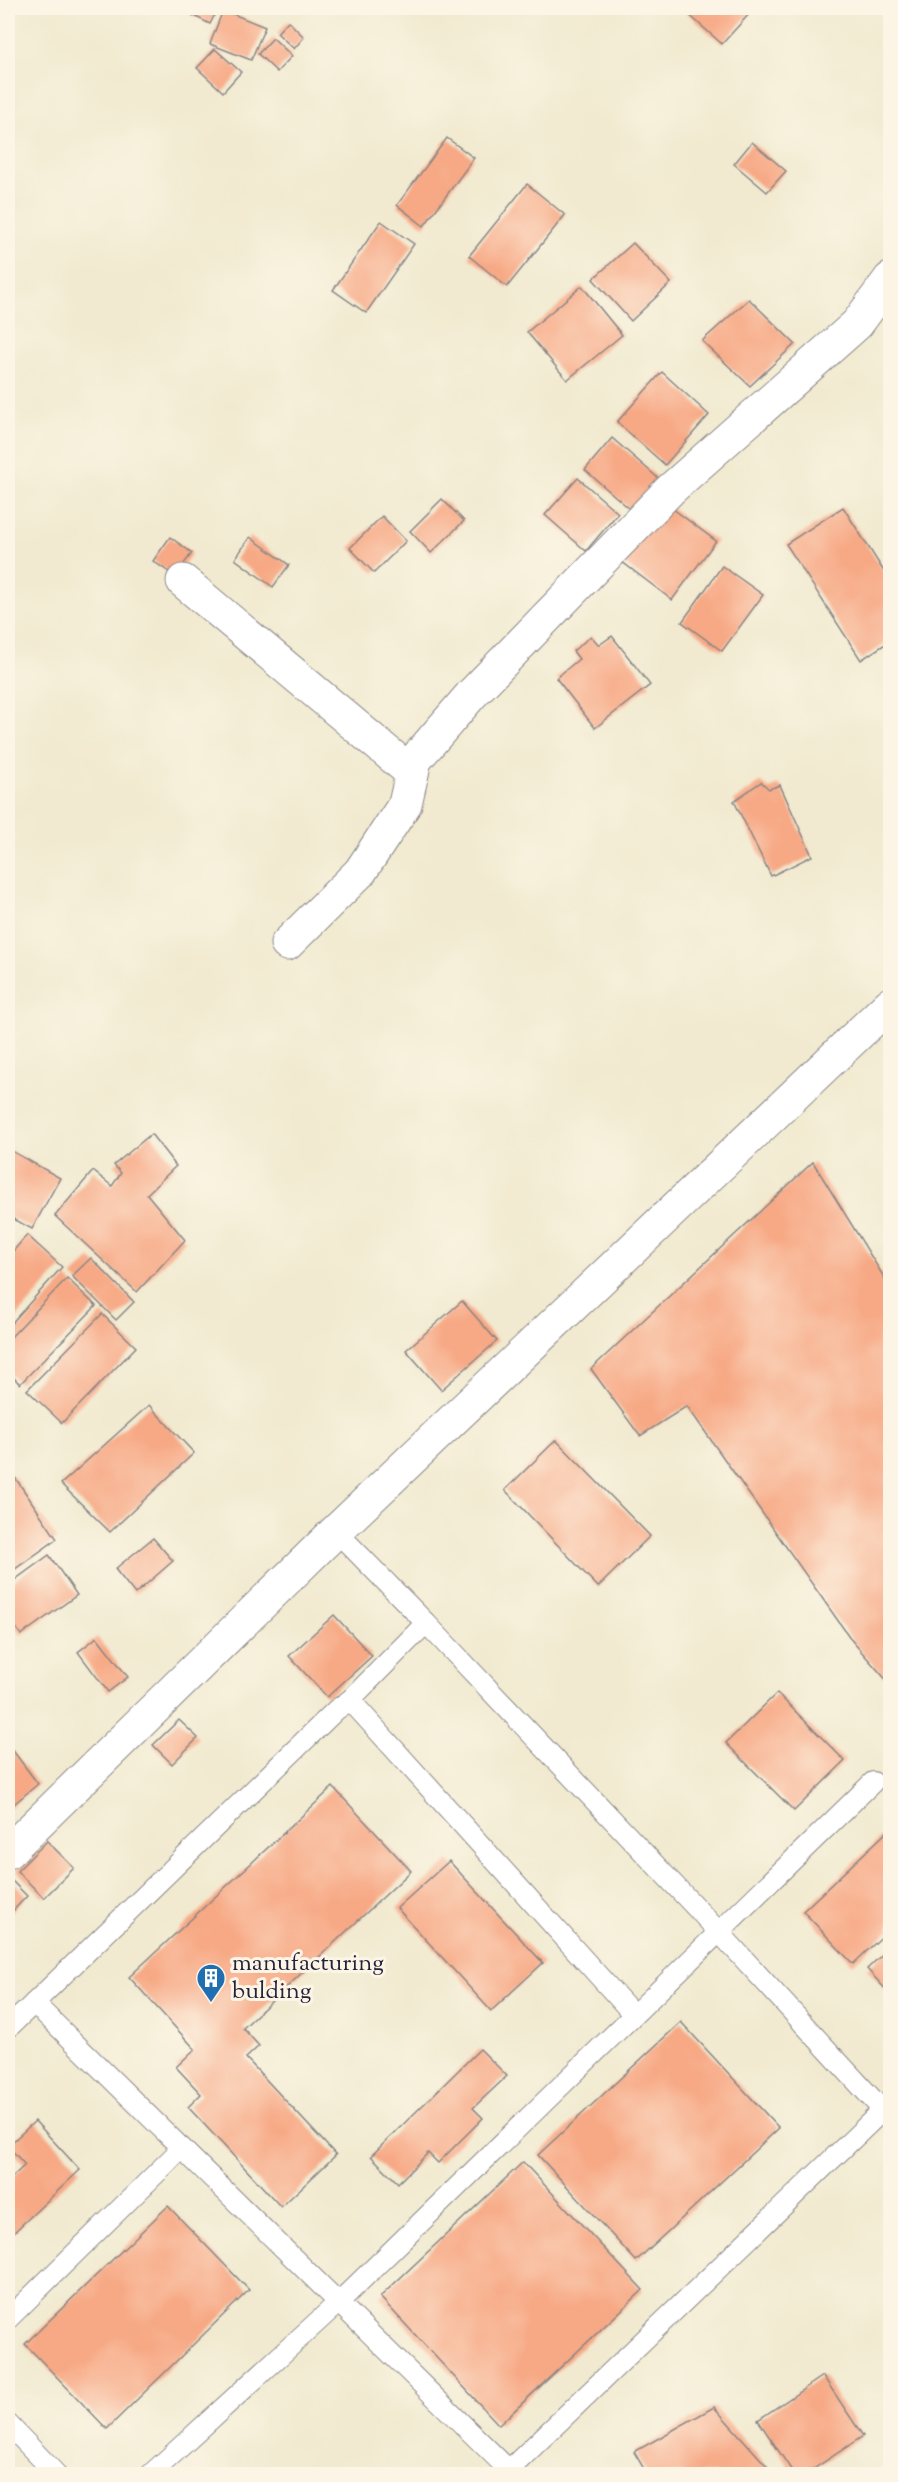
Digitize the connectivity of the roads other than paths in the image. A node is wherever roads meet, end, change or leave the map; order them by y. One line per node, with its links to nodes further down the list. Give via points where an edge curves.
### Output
1 (891, 279): 3 (street, via 857,324 670,490 471,695 416,760)
2 (183, 581): 3 (street)
3 (412, 773): 4 (street, via 405,804 360,872)
4 (287, 944)
5 (891, 1004): 6 (street)
6 (336, 1531): 7 (lane); 10 (street)
7 (426, 1623): 8 (lane); 11 (lane)
8 (350, 1700): 12 (lane); 13 (lane)
9 (873, 1782): 11 (lane)
10 (8, 1852)
11 (719, 1932): 13 (lane); 15 (lane)
12 (34, 2003): 14 (lane); 16 (lane)
13 (633, 2014): 17 (lane)
14 (8, 2028)
15 (887, 2114): 20 (lane)
16 (182, 2148): 17 (lane); 18 (lane)
17 (339, 2302): 20 (lane); 22 (lane)
18 (8, 2319)
19 (8, 2424): 21 (lane)
20 (511, 2472)
21 (56, 2475)
22 (151, 2475)

